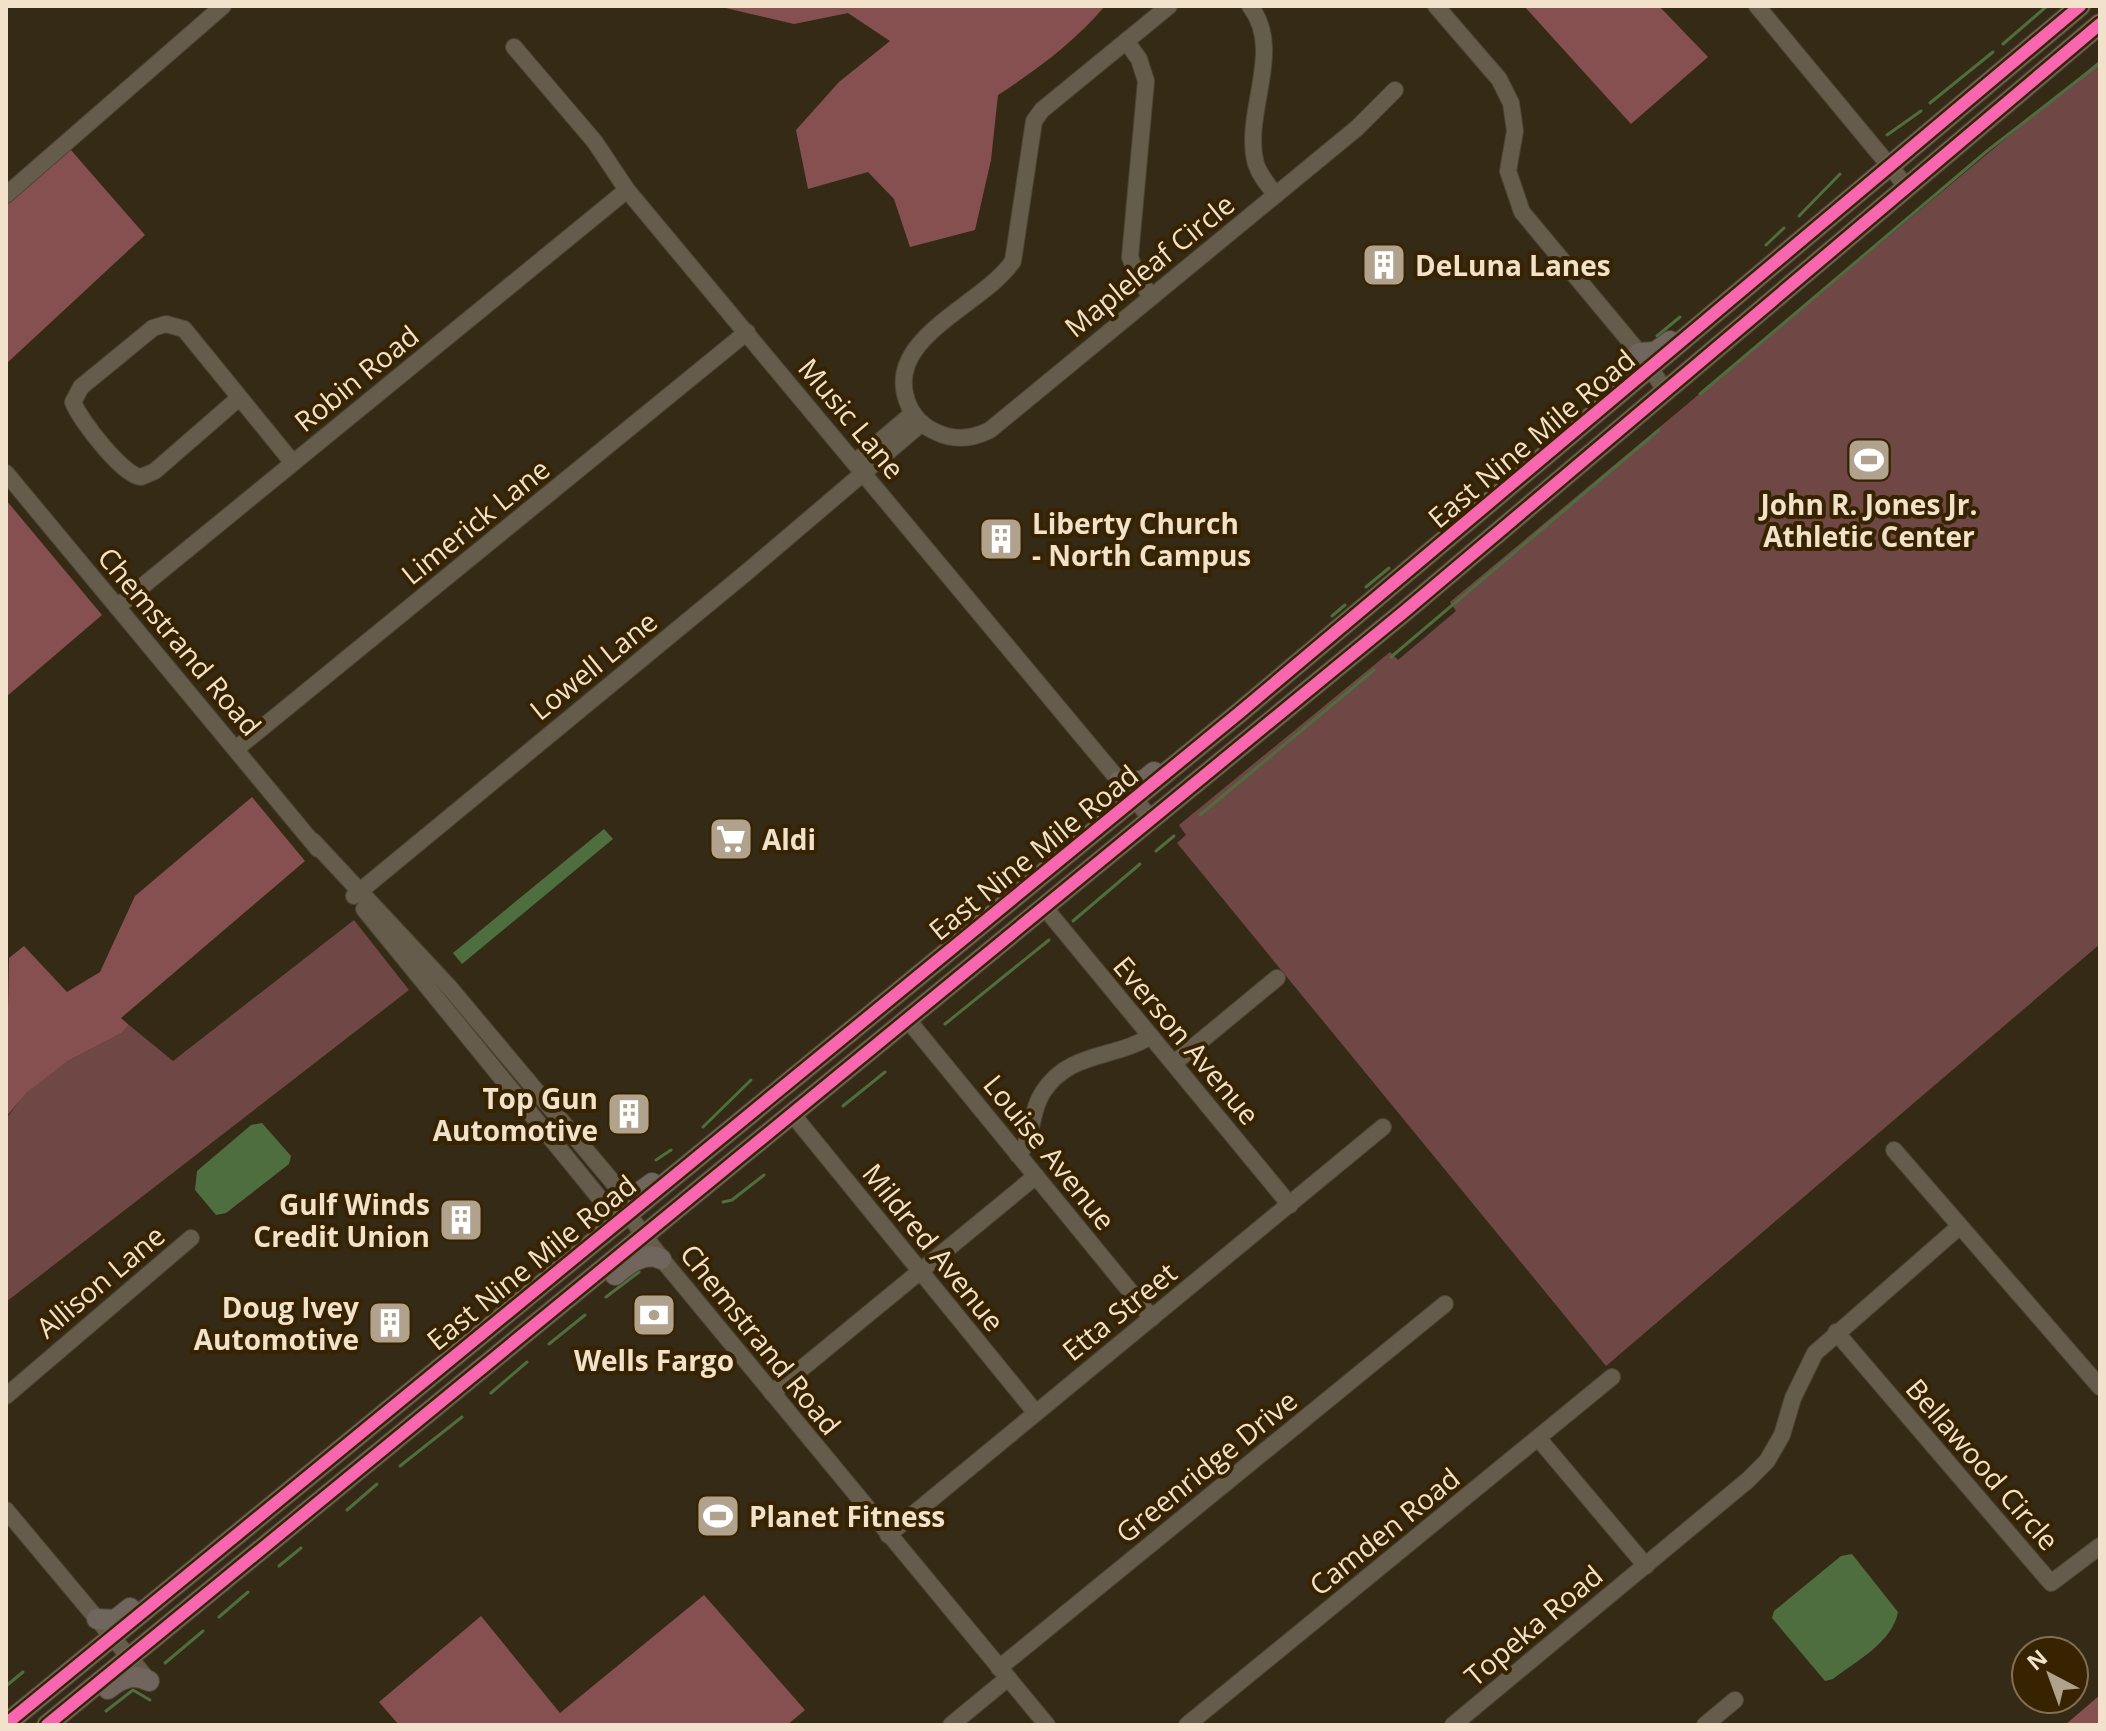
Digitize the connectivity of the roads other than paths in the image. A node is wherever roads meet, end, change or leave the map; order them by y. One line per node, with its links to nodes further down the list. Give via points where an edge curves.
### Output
1 (223, 6): 18 (street)
2 (1169, 6): 10 (street)
3 (1250, 6): 19 (street, via 1264,39 1254,155)
4 (1436, 6): 23 (street, via 1499,79 1511,103 1515,131 1508,171 1522,212)
5 (1757, 6): 15 (street)
6 (2080, 6): 15 (main road)
7 (2100, 14): 14 (main road, via 1966,127)
8 (2100, 24): 13 (main road, East Nine Mile Road)
9 (2100, 38): 13 (main road)
10 (1126, 41): 21 (street, via 1146,81 1130,257); 26 (street, via 1034,121 1013,261 912,352 904,383)
11 (514, 47): 17 (street, Music Lane, via 595,142)
12 (1395, 90): 19 (street, Mapleleaf Circle)
13 (2003, 106): 14 (main road, East Nine Mile Road)
14 (1948, 153): 16 (main road, East Nine Mile Road)
15 (1887, 164): 16 (street); 20 (main road, East Nine Mile Road); 23 (main road)
16 (1907, 187): 24 (main road, East Nine Mile Road)
17 (627, 190): 22 (street, Music Lane); 27 (street, Robin Road)
18 (6, 195)
19 (1276, 195): 21 (street, Mapleleaf Circle)
20 (1823, 223): 23 (main road, East Nine Mile Road); 24 (main road, via 1809,247 1669,368)
21 (1152, 297): 26 (street, Mapleleaf Circle, via 990,430 955,438)
22 (747, 332): 28 (street, Music Lane); 35 (street, Limerick Lane)
23 (1645, 361): 24 (street); 30 (main road, via 1653,378 1647,394 1453,560); 31 (main road, East Nine Mile Road)
24 (1671, 397): 30 (main road, East Nine Mile Road)
25 (239, 398): 25 (street, via 184,329 166,324 153,328 81,387 73,402 126,470 141,477 155,471); 27 (street)
26 (917, 418): 28 (street, Lowell Lane)
27 (293, 463): 32 (street, Robin Road)
28 (860, 468): 36 (street, Music Lane); 40 (street, Lowell Lane)
29 (6, 473): 32 (street, Chemstrand Road)
30 (1439, 583): 33 (main road, East Nine Mile Road)
31 (1386, 591): 33 (main road, via 1391,612); 34 (main road, East Nine Mile Road)
32 (117, 607): 35 (street, Chemstrand Road)
33 (1292, 705): 38 (main road, East Nine Mile Road)
34 (1239, 713): 36 (main road, via 1201,734 1143,781); 37 (main road, East Nine Mile Road)
35 (236, 749): 40 (street, Chemstrand Road)
36 (1119, 781): 37 (street, Music Lane)
37 (1134, 799): 38 (street, Music Lane); 39 (main road, East Nine Mile Road); 41 (main road, via 1136,815 1129,828 1053,891)
38 (1152, 820): 41 (main road, East Nine Mile Road)
39 (1100, 827): 42 (main road, via 1078,835); 43 (main road, East Nine Mile Road)
40 (357, 894): 55 (street, Chemstrand Road, via 450,988)
41 (1045, 908): 46 (main road, East Nine Mile Road); 47 (street, Everson Avenue)
42 (963, 924)
43 (954, 948): 44 (main road, East Nine Mile Road); 46 (main road, via 913,993)
44 (936, 963): 48 (main road, East Nine Mile Road); 55 (main road, via 909,973 649,1186)
45 (1277, 978): 49 (street)
46 (908, 1020): 50 (main road, East Nine Mile Road); 53 (street, Louise Avenue)
47 (1151, 1036): 49 (street, Everson Avenue); 53 (street, via 1078,1060 1054,1078 1035,1106 1027,1142)
48 (828, 1051): 57 (main road, East Nine Mile Road); 59 (main road, via 804,1083 659,1201 644,1221)
49 (1174, 1063): 56 (street, Everson Avenue)
50 (793, 1115): 59 (main road, East Nine Mile Road); 62 (street, Mildred Avenue)
51 (1383, 1127): 56 (street, Etta Street)
52 (1894, 1150): 58 (street)
53 (1018, 1155): 54 (street, Louise Avenue)
54 (1036, 1176): 62 (street); 65 (street, Louise Avenue)
55 (614, 1199): 57 (street, Chemstrand Road)
56 (1290, 1205): 65 (street, Etta Street)
57 (628, 1214): 59 (street, Chemstrand Road); 63 (main road, East Nine Mile Road); 70 (main road, via 628,1235 615,1248)
58 (1960, 1226): 66 (street, Topeka Road); 71 (street)
59 (645, 1236): 61 (street, Chemstrand Road); 67 (main road, East Nine Mile Road)
60 (191, 1238): 73 (street, Allison Lane)
61 (661, 1259): 67 (main road, via 653,1255 625,1267 535,1342); 72 (street, Chemstrand Road)
62 (920, 1272): 72 (street); 74 (street, Mildred Avenue)
63 (553, 1276): 68 (main road, East Nine Mile Road); 70 (main road, via 534,1305 466,1362)
64 (1445, 1304): 86 (street, Greenridge Drive)
65 (1152, 1318): 74 (street, Etta Street)
66 (1836, 1332): 80 (street, Bellawood Circle, via 2051,1583); 82 (street, Topeka Road, via 1804,1373 1767,1461)
67 (495, 1359): 81 (main road, East Nine Mile Road)
68 (429, 1377): 76 (main road, via 424,1389 367,1442); 77 (main road, East Nine Mile Road)
69 (1612, 1377): 75 (street, Camden Road)
70 (456, 1379): 76 (main road)
71 (2100, 1387)
72 (772, 1393): 79 (street, Chemstrand Road)
73 (6, 1396)
74 (1036, 1413): 79 (street, Etta Street)
75 (1538, 1438): 82 (street, Topeka Road); 95 (street, Camden Road)
76 (365, 1453): 81 (main road, via 271,1530)
77 (328, 1460): 83 (main road, via 283,1483 115,1620); 84 (main road, East Nine Mile Road); 85 (main road, via 313,1486 141,1624 130,1643)
78 (6, 1510): 83 (street)
79 (888, 1535): 86 (street, Chemstrand Road)
80 (2100, 1546)
81 (252, 1557): 85 (main road, East Nine Mile Road)
82 (1646, 1566): 96 (street, Topeka Road)
83 (97, 1619): 84 (street)
84 (112, 1637): 85 (street); 89 (main road, East Nine Mile Road); 90 (main road, via 110,1659)
85 (130, 1658): 87 (street); 91 (main road, East Nine Mile Road)
86 (1004, 1673): 93 (street, Greenridge Drive); 94 (street, Chemstrand Road)
87 (149, 1681): 92 (main road, via 127,1677)
88 (1735, 1700): 97 (street)
89 (6, 1724)
90 (33, 1725)
91 (47, 1725)
92 (65, 1725)
93 (951, 1725)
94 (1047, 1725)
95 (1187, 1725)
96 (1453, 1725)
97 (1705, 1725)

